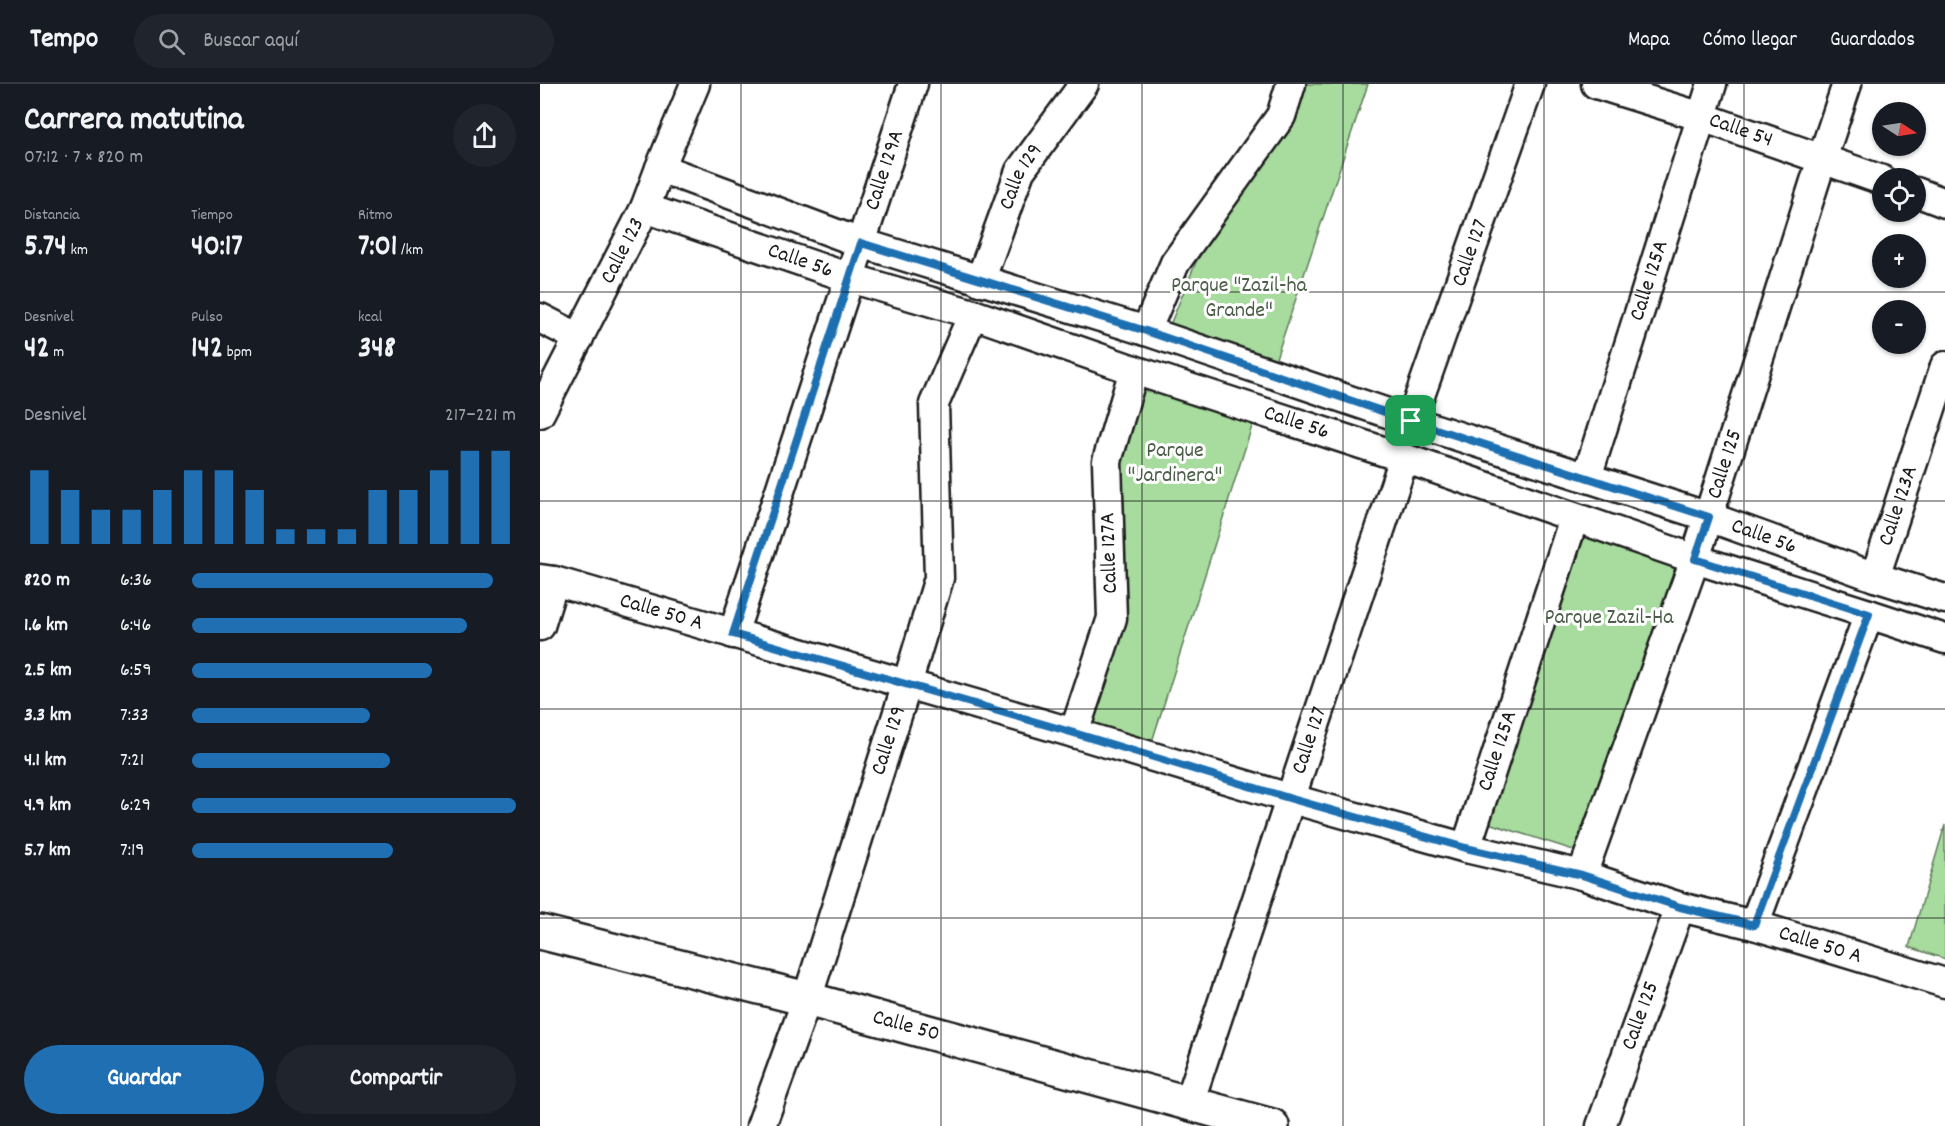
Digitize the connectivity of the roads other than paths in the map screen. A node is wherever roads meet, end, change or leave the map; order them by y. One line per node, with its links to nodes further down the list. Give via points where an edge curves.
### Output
1 (695, 84): 11 (street, Calle 123)
2 (913, 84): 16 (street, Calle 129A)
3 (1084, 84): 18 (street, Calle 129, via 1020,171)
4 (1291, 84): 21 (street, via 1281,116 1175,263)
5 (1530, 84): 27 (street, Calle 127)
6 (1596, 84): 9 (street, Calle 54)
7 (1712, 84): 9 (street, Calle 125A)
8 (1848, 84): 10 (street, Calle 125)
9 (1702, 117): 10 (street, Calle 54); 30 (street, Calle 125A)
10 (1822, 159): 12 (street, Calle 54); 31 (street, Calle 125)
11 (660, 168): 15 (street, Calle 123); 16 (street, Calle 56)
12 (1872, 176)
13 (1926, 195): 14 (street)
14 (1945, 202)
15 (645, 208): 17 (street, Calle 56); 22 (street, Calle 123)
16 (861, 243): 17 (street, Calle 129A); 18 (street, Calle 56)
17 (850, 278): 19 (street, Calle 56); 39 (street, Calle 129A)
18 (980, 281): 21 (street, Calle 56)
19 (973, 314): 24 (street, Calle 56); 41 (street, Calle 129, via 934,404 939,578)
20 (540, 318): 22 (street)
21 (1146, 331): 25 (street, Calle 56)
22 (579, 338): 26 (street, Calle 123)
23 (1945, 366): 34 (street, Calle 123A)
24 (1134, 370): 28 (street, Calle 56); 42 (street, Calle 127A, via 1107,461 1112,618)
25 (1308, 385): 27 (street, Calle 56); 28 (street)
26 (540, 413)
27 (1411, 421): 30 (street, Calle 56)
28 (1297, 423): 29 (street, Calle 56)
29 (1404, 458): 32 (street, Calle 56); 43 (street, Calle 127)
30 (1587, 477): 31 (street, Calle 56)
31 (1709, 517): 33 (street, Calle 125); 34 (street, Calle 56)
32 (1574, 518): 33 (street, Calle 56); 44 (street, Calle 125A)
33 (1695, 559): 37 (street, Calle 56); 45 (street, Calle 125)
34 (1875, 577): 36 (street, Calle 56)
35 (547, 580): 38 (street); 39 (street, Calle 50 A)
36 (1945, 599)
37 (1869, 614): 40 (street, Calle 56); 47 (street)
38 (540, 626)
39 (733, 634): 41 (street, Calle 50 A)
40 (1945, 639)
41 (908, 684): 42 (street, Calle 50 A); 50 (street, Calle 129)
42 (1074, 733): 43 (street, Calle 50 A)
43 (1292, 799): 44 (street, Calle 50 A); 51 (street, Calle 127)
44 (1466, 848): 45 (street, Calle 50 A)
45 (1582, 875): 46 (street, Calle 50 A)
46 (1680, 907): 47 (street, Calle 50 A); 54 (street, Calle 125)
47 (1754, 925): 49 (street, Calle 50 A)
48 (540, 932): 50 (main road, Calle 50)
49 (1945, 983)
50 (807, 999): 51 (main road, Calle 50); 52 (street, Calle 129)
51 (1185, 1115): 53 (main road, Calle 50)
52 (761, 1126)
53 (1272, 1126)
54 (1601, 1126)

